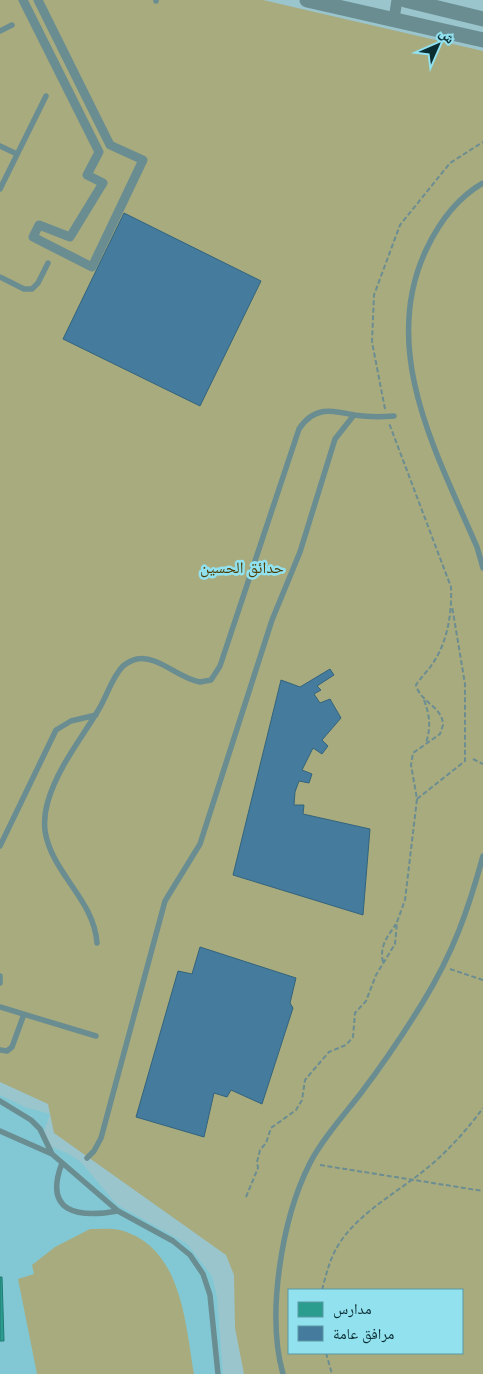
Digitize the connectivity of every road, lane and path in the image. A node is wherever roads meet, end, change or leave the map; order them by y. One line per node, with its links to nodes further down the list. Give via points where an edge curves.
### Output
1 (23, 0): 2 (street, via 99,152 87,175 103,183 70,237 38,225 33,237 92,267 143,160 110,145)
2 (38, 0)
3 (307, 0): 6 (street)
4 (397, 0): 6 (street)
5 (405, 0): 7 (street)
6 (394, 19): 10 (street)
7 (483, 19)
8 (12, 26): 9 (lane)
9 (0, 31)
10 (483, 40)
11 (46, 96): 14 (lane)
12 (483, 142): 20 (path, via 450,163 400,225 374,295 372,342)
13 (0, 146): 14 (lane)
14 (17, 154): 16 (lane)
15 (483, 183): 21 (lane, via 466,193 438,226 422,258 412,291 407,333 410,371 421,412)
16 (0, 189)
17 (48, 263): 18 (lane, via 32,289 24,289)
18 (0, 277)
19 (354, 415): 20 (lane); 24 (lane, via 324,410 310,417 299,429 215,676 200,682 152,661 137,659 119,671); 46 (lane, via 335,439 300,552 270,626 200,844 165,901 101,1138)
20 (391, 416): 22 (path, via 451,587)
21 (483, 568)
22 (451, 605): 23 (path, via 445,639 434,662 416,685); 28 (path, via 465,684 465,761)
23 (422, 697): 25 (path, via 430,719); 25 (path, via 439,712 443,721 440,734)
24 (96, 715): 29 (lane, via 71,720 56,730); 32 (lane, via 77,741 51,793 45,822 51,851 89,910)
25 (426, 743): 28 (path, via 413,752 410,765)
26 (473, 759): 27 (path)
27 (483, 764)
28 (416, 799): 31 (path, via 405,900)
29 (0, 846)
30 (483, 856): 34 (lane, via 468,912)
31 (397, 922): 33 (path, via 383,945); 33 (path, via 396,944)
32 (97, 943)
33 (383, 962): 51 (path, via 366,1001 356,1013 353,1037 346,1045 329,1052 306,1080 302,1100 296,1110 271,1128 260,1150 258,1168)
34 (444, 967): 36 (path); 48 (lane, via 392,1050)
35 (0, 976): 37 (lane)
36 (483, 980)
37 (0, 983)
38 (0, 1007): 39 (lane)
39 (24, 1014): 40 (lane); 41 (lane, via 12,1047 7,1051)
40 (96, 1036)
41 (0, 1050)
42 (0, 1101): 45 (lane, via 40,1129)
43 (483, 1108): 49 (path, via 471,1124)
44 (0, 1131): 45 (lane)
45 (52, 1154): 47 (lane)
46 (87, 1158)
47 (62, 1163): 52 (lane); 52 (lane, via 56,1187 66,1208 86,1215)
48 (310, 1163): 49 (path); 56 (lane, via 284,1242 278,1274 278,1341)
49 (412, 1180): 50 (path); 53 (path, via 344,1237 329,1262)
50 (483, 1190)
51 (246, 1197)
52 (118, 1211): 55 (lane, via 173,1241 190,1255 203,1274 210,1295)
53 (322, 1289)
54 (326, 1354): 57 (path)
55 (218, 1374)
56 (283, 1374)
57 (332, 1374)

